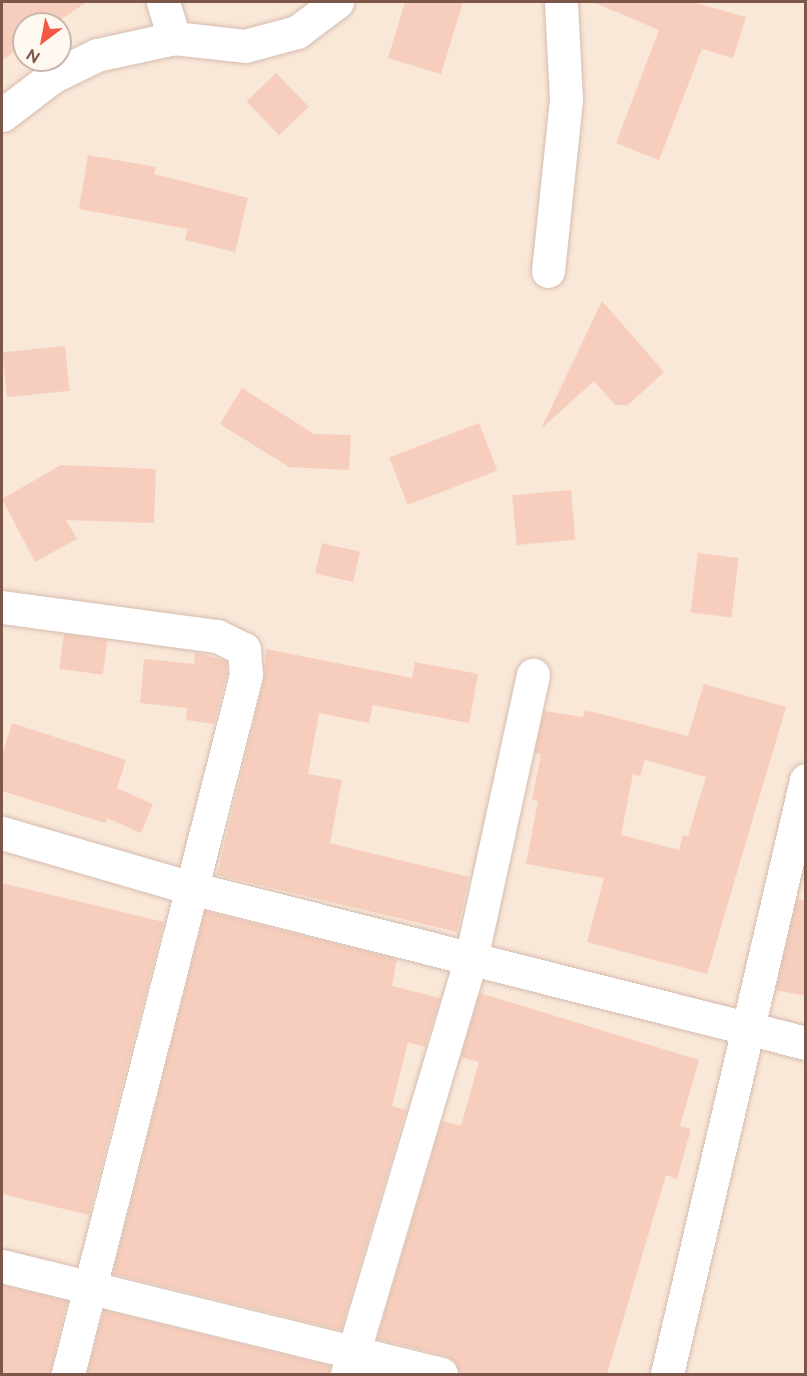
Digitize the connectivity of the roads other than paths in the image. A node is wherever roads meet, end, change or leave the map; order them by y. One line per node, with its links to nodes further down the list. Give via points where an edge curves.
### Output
1 (163, 2): 4 (street)
2 (337, 2): 4 (street, via 297,32 245,46)
3 (561, 2): 6 (street, via 566,99)
4 (174, 38): 5 (street, via 97,55 52,77)
5 (2, 115)
6 (548, 271)
7 (2, 607): 11 (street, via 218,636 244,649 246,675)
8 (533, 675): 12 (street)
9 (806, 780): 13 (street)
10 (2, 833): 11 (street)
11 (191, 888): 12 (street); 16 (street)
12 (471, 959): 13 (street); 17 (street)
13 (745, 1029): 14 (street); 20 (street)
14 (806, 1043)
15 (2, 1266): 16 (street)
16 (88, 1287): 17 (street); 18 (street)
17 (351, 1363): 19 (street)
18 (68, 1374)
19 (441, 1374)
20 (667, 1374)

